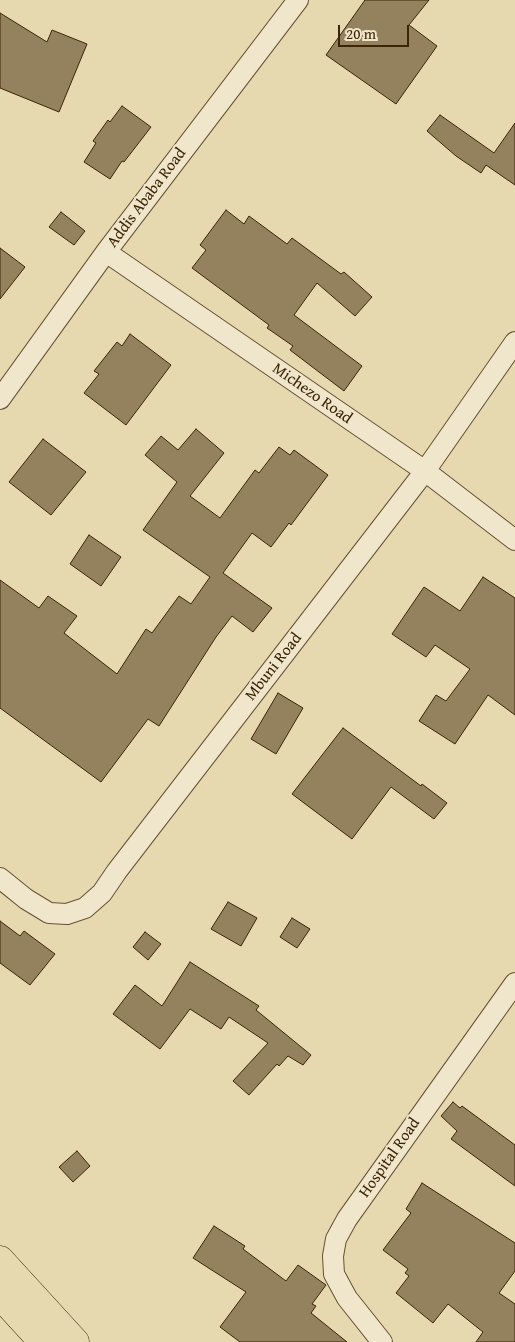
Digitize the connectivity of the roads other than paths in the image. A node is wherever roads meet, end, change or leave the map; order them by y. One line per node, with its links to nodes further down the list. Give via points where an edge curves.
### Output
1 (298, 0): 2 (street, Addis Ababa Road)
2 (106, 252): 4 (street, Addis Ababa Road); 5 (street, Michezo Road)
3 (515, 342): 5 (street, Mbuni Road)
4 (0, 399)
5 (425, 471): 6 (street, Michezo Road); 7 (street, Mbuni Road, via 102,893 85,908 67,914 49,913)
6 (515, 540)
7 (0, 878)
8 (515, 982): 13 (street, Hospital Road, via 347,1218 336,1240 334,1274 347,1298)
9 (0, 1260): 12 (highway)
10 (0, 1295): 11 (highway)
11 (43, 1342)
12 (74, 1342)
13 (382, 1342)

